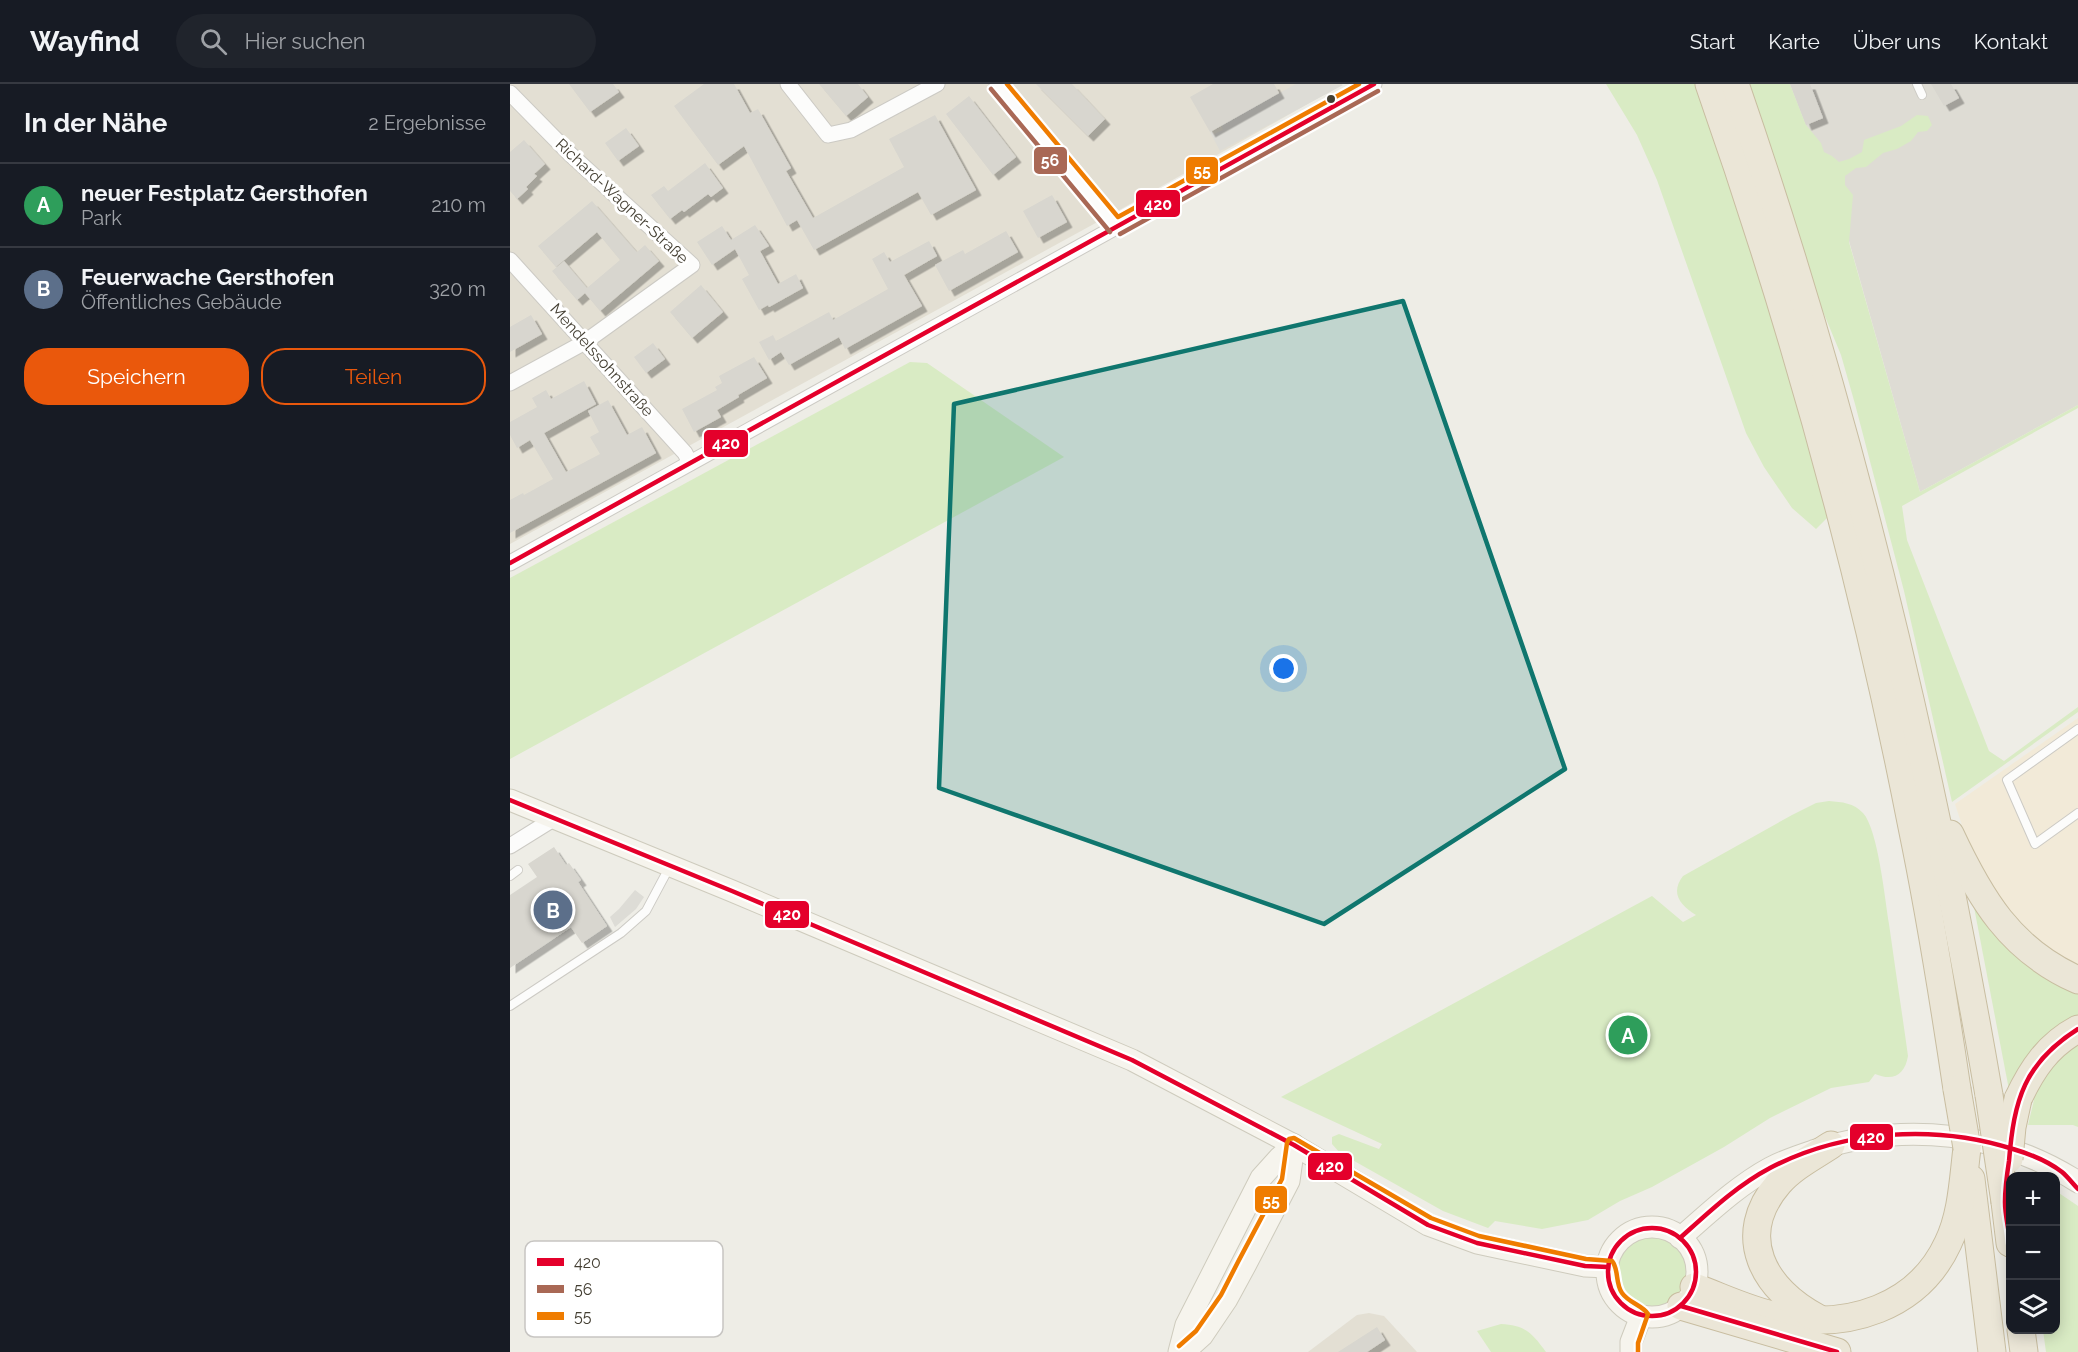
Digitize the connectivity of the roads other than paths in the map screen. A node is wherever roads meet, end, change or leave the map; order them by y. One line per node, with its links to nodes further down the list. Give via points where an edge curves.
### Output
1 (788, 84): 2 (street, via 828,135 851,130)
2 (937, 84)
3 (997, 84): 10 (street)
4 (1709, 84): 32 (highway, bridge, via 1791,340 1866,618 1912,826 1942,994 1967,1148)
5 (1735, 84): 17 (highway, via 1775,199 1851,461)
6 (1917, 84): 9 (lane)
7 (1368, 86): 10 (street)
8 (510, 93): 12 (street, Richard-Wagner-Straße, via 570,154 692,265)
9 (1922, 95)
10 (1116, 227): 14 (street)
11 (510, 260): 12 (street, Mendelssohnstraße)
12 (585, 342): 13 (street); 14 (street, Mendelssohnstraße)
13 (510, 383)
14 (690, 463): 15 (street)
15 (510, 563)
16 (2078, 729): 19 (lane, via 2007,780 2035,844)
17 (1932, 795): 25 (highway, via 1970,874 2001,922 2031,952); 33 (highway, bridge, via 1972,997)
18 (510, 800): 20 (main road)
19 (2078, 813)
20 (555, 818): 21 (street); 22 (main road)
21 (510, 846)
22 (670, 866): 26 (lane, via 646,911 621,933); 28 (main road, via 1132,1060)
23 (518, 870): 24 (lane)
24 (510, 876)
25 (2078, 980)
26 (510, 1006)
27 (2078, 1029): 33 (highway, bridge, via 2062,1038 2036,1065 2018,1099)
28 (1294, 1145): 36 (main road, via 1428,1225 1477,1243 1585,1266); 41 (main road, via 1261,1178 1186,1325); 42 (main road, via 1289,1181 1246,1264 1202,1336)
29 (1831, 1145): 30 (main road, via 1892,1134 1938,1134 1996,1144); 35 (main road, via 1770,1168); 39 (highway, via 1781,1182 1765,1205 1757,1236 1761,1258 1772,1282 1790,1301)
30 (2072, 1175): 31 (main road)
31 (2078, 1189)
32 (1967, 1194): 39 (highway, via 1949,1241 1920,1281 1878,1311); 45 (highway)
33 (2005, 1202): 34 (highway)
34 (2008, 1226)
35 (1680, 1238): 36 (main road, via 1659,1228 1636,1230 1613,1250); 37 (main road, via 1691,1250 1696,1264)
36 (1608, 1267): 38 (main road, via 1613,1295)
37 (1688, 1297): 38 (main road, via 1660,1316); 39 (highway, via 1779,1317); 44 (highway)
38 (1641, 1316): 43 (main road)
39 (1822, 1320)
40 (2022, 1334): 46 (highway)
41 (1179, 1352)
42 (1184, 1352)
43 (1631, 1352)
44 (1837, 1352)
45 (1992, 1352)
46 (2024, 1352)

